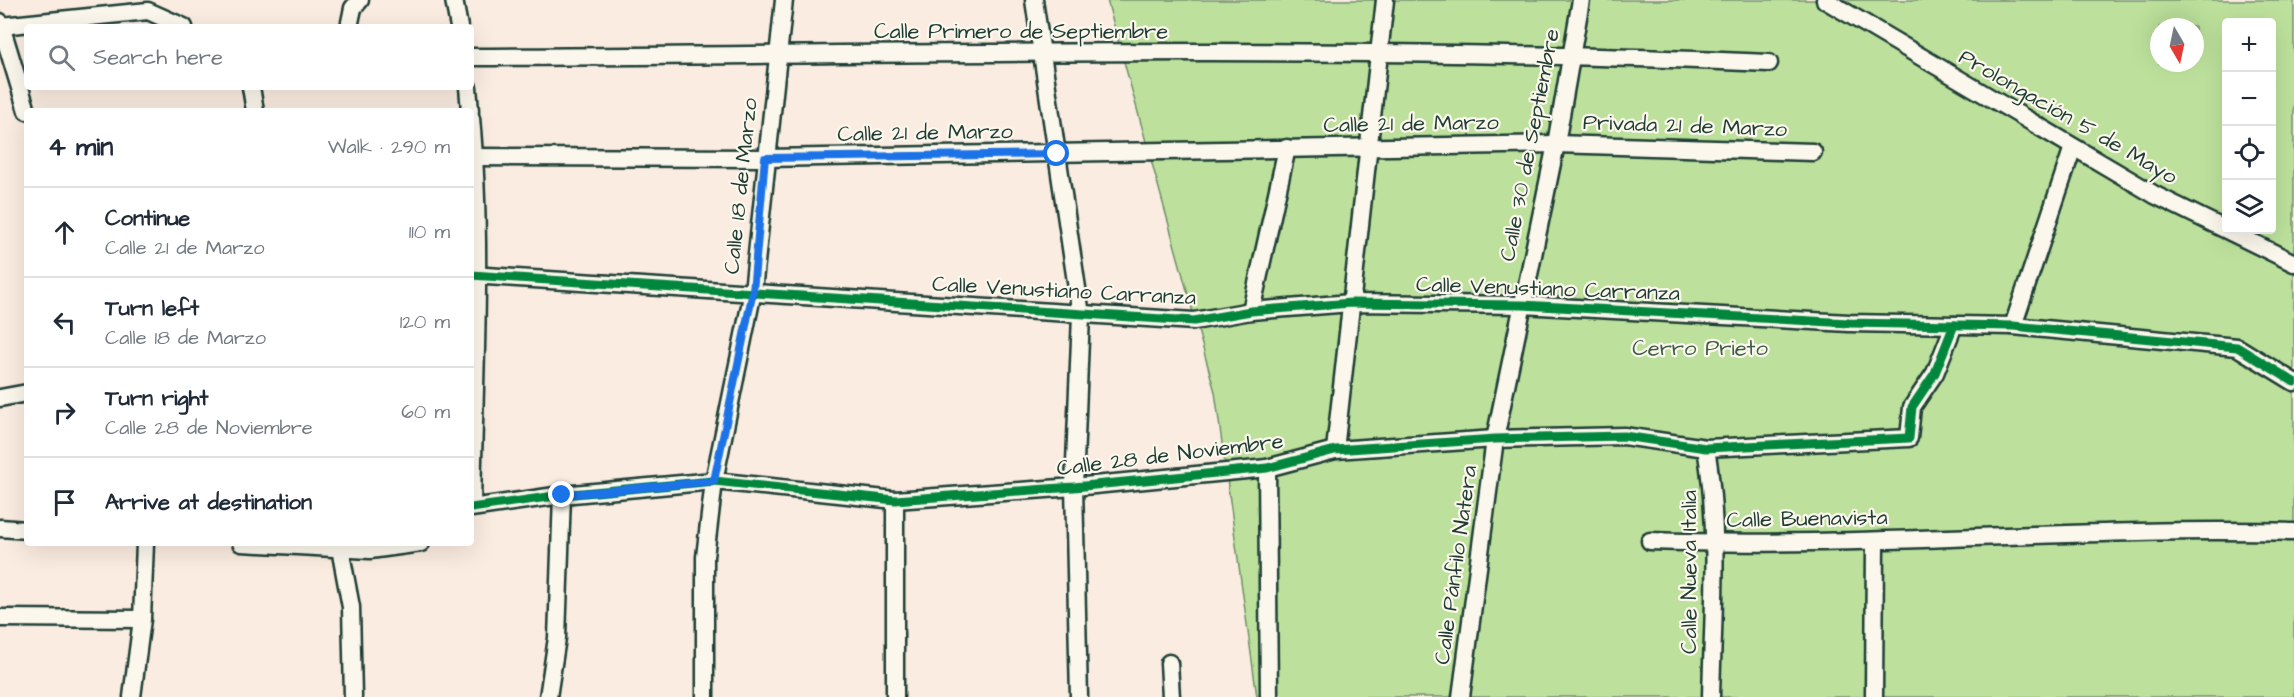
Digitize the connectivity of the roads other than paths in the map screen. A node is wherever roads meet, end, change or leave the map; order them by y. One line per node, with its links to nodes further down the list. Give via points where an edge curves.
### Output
1 (360, 0): 10 (street, via 352,8)
2 (453, 0): 11 (street)
3 (784, 0): 15 (street, Calle 18 de Marzo)
4 (1034, 0): 13 (street)
5 (1385, 0): 12 (street)
6 (1581, 0): 14 (street, Calle 30 de Septiembre)
7 (1825, 0): 25 (street, Prolongación 5 de Mayo)
8 (1, 24): 9 (street, via 148,11); 20 (street)
9 (177, 24)
10 (349, 24)
11 (458, 24)
12 (1379, 51): 13 (street, Calle Primero de Septiembre); 14 (street, Calle Primero de Septiembre); 24 (street)
13 (1042, 52): 15 (street, Calle Primero de Septiembre); 28 (street)
14 (1570, 54): 17 (street, Calle Primero de Septiembre); 23 (street, Calle 30 de Septiembre)
15 (777, 55): 16 (street, Calle Primero de Septiembre); 30 (street, Calle 18 de Marzo)
16 (474, 57)
17 (1769, 63)
18 (252, 90): 21 (street)
19 (468, 90): 22 (street)
20 (26, 108)
21 (254, 108)
22 (470, 108)
23 (1556, 144): 24 (street, Calle 21 de Marzo); 27 (street, Privada 21 de Marzo); 35 (street, Calle 30 de Septiembre)
24 (1369, 147): 26 (street, Calle 21 de Marzo); 34 (street)
25 (2073, 147): 31 (street, Prolongación 5 de Mayo, via 2155,195); 39 (street)
26 (1287, 148): 28 (street, Calle 21 de Marzo); 36 (street)
27 (1813, 152)
28 (1057, 154): 30 (street, Calle 21 de Marzo); 37 (street)
29 (474, 157): 30 (street, Calle 21 de Marzo); 32 (street)
30 (765, 158): 33 (street, Calle 18 de Marzo)
31 (2294, 263)
32 (474, 275): 33 (street, Calle Venustiano Carranza)
33 (753, 291): 37 (street, Calle Venustiano Carranza); 47 (street, Calle 18 de Marzo)
34 (1351, 303): 35 (street, Calle Venustiano Carranza); 36 (street, Calle Venustiano Carranza); 45 (street)
35 (1522, 304): 38 (street, Calle Venustiano Carranza, via 1849,323); 43 (street, Calle 30 de Septiembre)
36 (1251, 310): 37 (street, Calle Venustiano Carranza, via 1194,321)
37 (1081, 315): 48 (street)
38 (1954, 325): 39 (street, Calle Venustiano Carranza); 44 (street, Calle 28 de Noviembre, via 1935,373 1912,406 1910,438)
39 (2013, 326): 40 (street, Calle Venustiano Carranza, via 2236,347)
40 (2294, 382)
41 (24, 394): 42 (street)
42 (0, 398)
43 (1495, 439): 44 (street, Calle 28 de Noviembre, via 1624,435); 45 (street, Calle 28 de Noviembre); 73 (street, Calle Pánfilo Natera)
44 (1706, 448): 57 (street, Calle Nueva Italia, via 1713,485)
45 (1335, 450): 46 (street, Calle 28 de Noviembre)
46 (1267, 468): 48 (street, Calle 28 de Noviembre); 72 (street)
47 (714, 481): 49 (street, Calle 28 de Noviembre); 50 (street, Calle 28 de Noviembre); 68 (street, Calle 18 de Marzo, via 705,557)
48 (1074, 487): 50 (street, Calle 28 de Noviembre); 70 (street)
49 (562, 495): 51 (street, Calle 28 de Noviembre); 67 (street, via 557,638)
50 (895, 500): 69 (street)
51 (474, 507)
52 (0, 528): 53 (street)
53 (24, 530)
54 (2294, 532): 56 (street, Calle Buenavista, via 2193,529)
55 (1650, 541): 57 (street, Calle Buenavista)
56 (1875, 542): 57 (street, Calle Buenavista); 75 (street)
57 (1715, 543): 74 (street, Calle Nueva Italia)
58 (145, 546): 63 (street)
59 (340, 546): 66 (street, via 351,607)
60 (346, 546): 61 (street, via 370,550)
61 (399, 546)
62 (0, 618): 63 (street)
63 (142, 619): 65 (street)
64 (1169, 663): 71 (street)
65 (132, 697)
66 (353, 697)
67 (548, 697)
68 (705, 697)
69 (895, 697)
70 (1079, 697)
71 (1171, 697)
72 (1269, 697)
73 (1461, 697)
74 (1711, 697)
75 (1874, 697)

